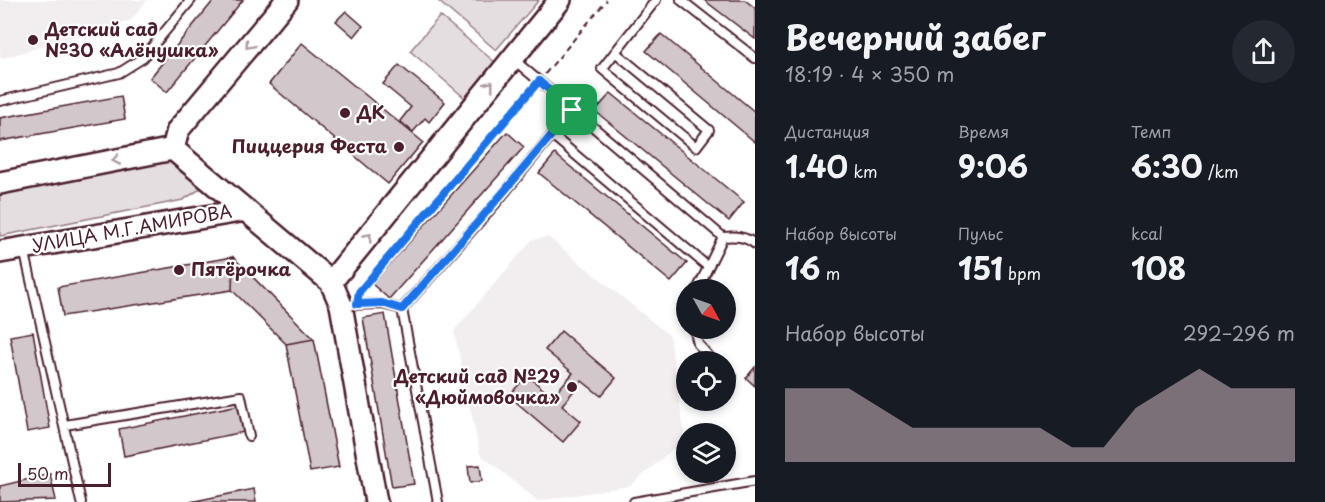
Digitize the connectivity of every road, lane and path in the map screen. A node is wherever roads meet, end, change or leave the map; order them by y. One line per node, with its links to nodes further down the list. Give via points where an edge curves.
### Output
1 (191, 0): 11 (lane, via 143,58 119,73)
2 (287, 0): 14 (street, one-way to 14, via 178,130)
3 (560, 0): 8 (street)
4 (607, 0): 10 (path)
5 (656, 0): 7 (lane)
6 (681, 0): 9 (lane)
7 (615, 52): 7 (lane, via 710,130 696,147 602,69)
8 (512, 58): 10 (lane); 23 (street, one-way to 8)
9 (755, 58)
10 (539, 81): 12 (lane); 24 (path)
11 (0, 101)
12 (572, 110): 13 (lane); 17 (lane)
13 (552, 135): 21 (lane); 25 (lane)
14 (173, 149): 15 (street, one-way to 15); 16 (street, УЛИЦА М.Г.АМИРОВА)
15 (0, 183)
16 (246, 210): 19 (street, УЛИЦА М.Г.АМИРОВА); 23 (street)
17 (723, 237): 18 (lane, via 736,236); 21 (lane)
18 (755, 244)
19 (23, 248): 20 (street, УЛИЦА М.Г.АМИРОВА); 26 (lane)
20 (0, 252)
21 (707, 266): 22 (lane)
22 (702, 279)
23 (331, 282): 24 (street)
24 (349, 305): 25 (lane, via 382,303); 31 (street)
25 (402, 309): 32 (lane)
26 (65, 425): 27 (lane, via 241,396); 30 (lane)
27 (249, 436)
28 (755, 481): 29 (lane)
29 (658, 500): 33 (lane)
30 (81, 502)
31 (376, 502)
32 (438, 502)
33 (634, 502)

